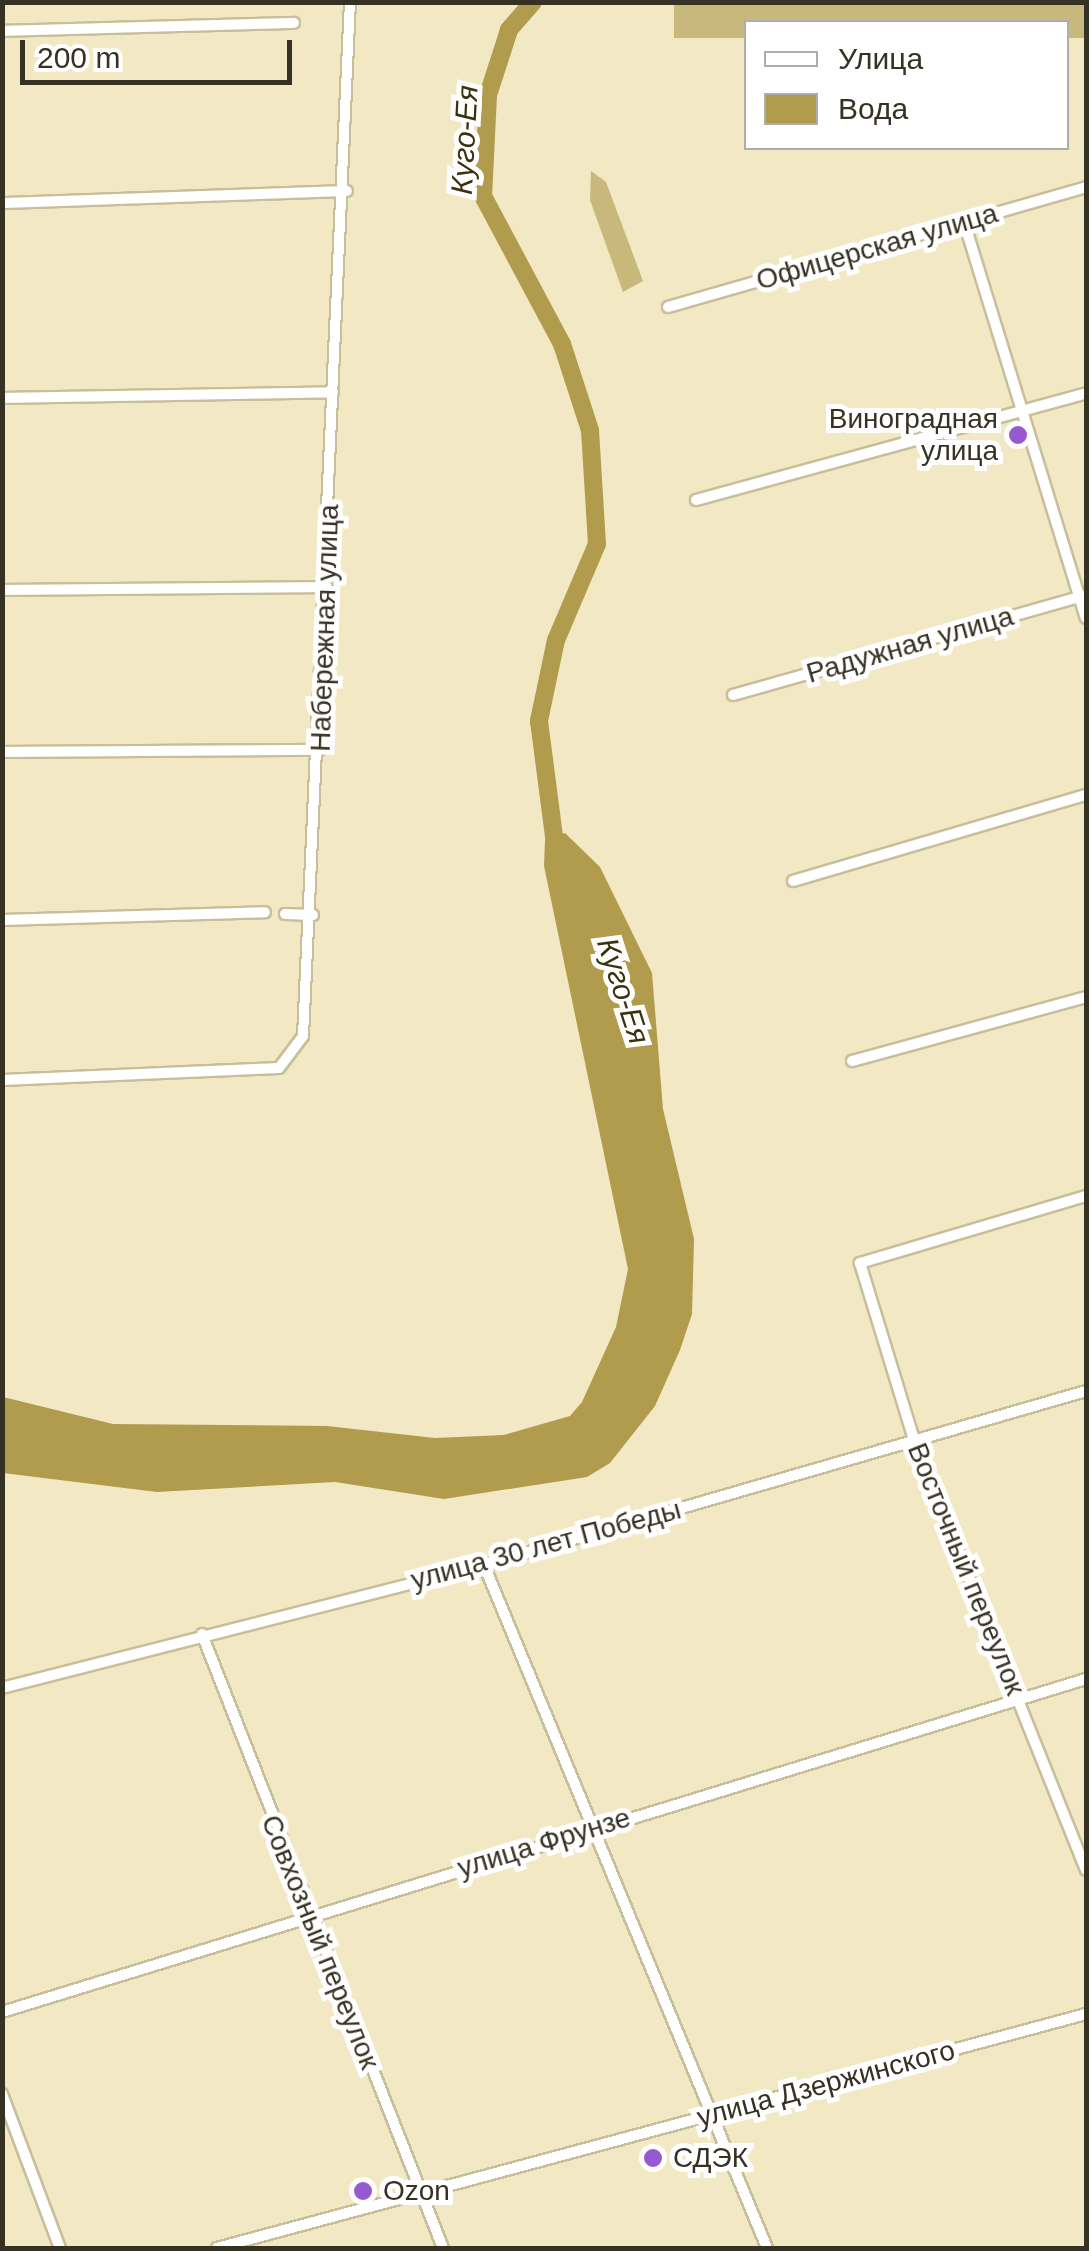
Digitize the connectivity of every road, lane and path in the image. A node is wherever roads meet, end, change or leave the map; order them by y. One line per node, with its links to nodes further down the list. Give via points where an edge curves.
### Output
1 (350, 2): 5 (street, Набережная улица)
2 (294, 23): 3 (street)
3 (2, 32)
4 (1086, 187): 7 (street, Офицерская улица)
5 (347, 191): 6 (street); 9 (street, Набережная улица)
6 (2, 204)
7 (964, 222): 8 (street, Офицерская улица); 12 (street)
8 (668, 308)
9 (333, 392): 11 (street); 14 (street, Набережная улица)
10 (1086, 393): 12 (street)
11 (2, 398)
12 (1023, 412): 13 (street); 16 (street)
13 (696, 500)
14 (327, 587): 15 (street); 19 (street, Набережная улица)
15 (2, 590)
16 (1083, 595): 17 (street); 18 (street, Радужная улица)
17 (1086, 618)
18 (732, 695)
19 (320, 750): 20 (street); 25 (street, Набережная улица)
20 (2, 752)
21 (1086, 795): 22 (street)
22 (794, 881)
23 (265, 912): 26 (street)
24 (285, 914): 25 (street)
25 (313, 915): 29 (street, Набережная улица, via 292,1062)
26 (2, 920)
27 (1086, 998): 28 (street)
28 (852, 1060)
29 (2, 1080)
30 (1086, 1196): 32 (street, Восточный переулок, via 860,1263)
31 (1086, 1391): 32 (street, улица 30 лет Победы)
32 (914, 1440): 33 (street, улица 30 лет Победы); 37 (street, Восточный переулок)
33 (484, 1566): 34 (street, улица 30 лет Победы); 38 (street)
34 (202, 1634): 36 (street, улица 30 лет Победы); 40 (street, Совхозный переулок)
35 (1086, 1679): 37 (street, улица Фрунзе)
36 (2, 1688)
37 (1017, 1699): 38 (street, улица Фрунзе); 39 (street, Восточный переулок)
38 (587, 1829): 40 (street, улица Фрунзе); 44 (street)
39 (1086, 1870)
40 (308, 1918): 41 (street, улица Фрунзе); 45 (street, Совхозный переулок)
41 (2, 2012)
42 (1086, 2014): 44 (street, улица Дзержинского)
43 (2, 2094): 46 (street)
44 (706, 2117): 45 (street, улица Дзержинского); 49 (street)
45 (420, 2192): 47 (street, улица Дзержинского); 48 (street, Совхозный переулок)
46 (60, 2248)
47 (217, 2248)
48 (443, 2248)
49 (767, 2248)

